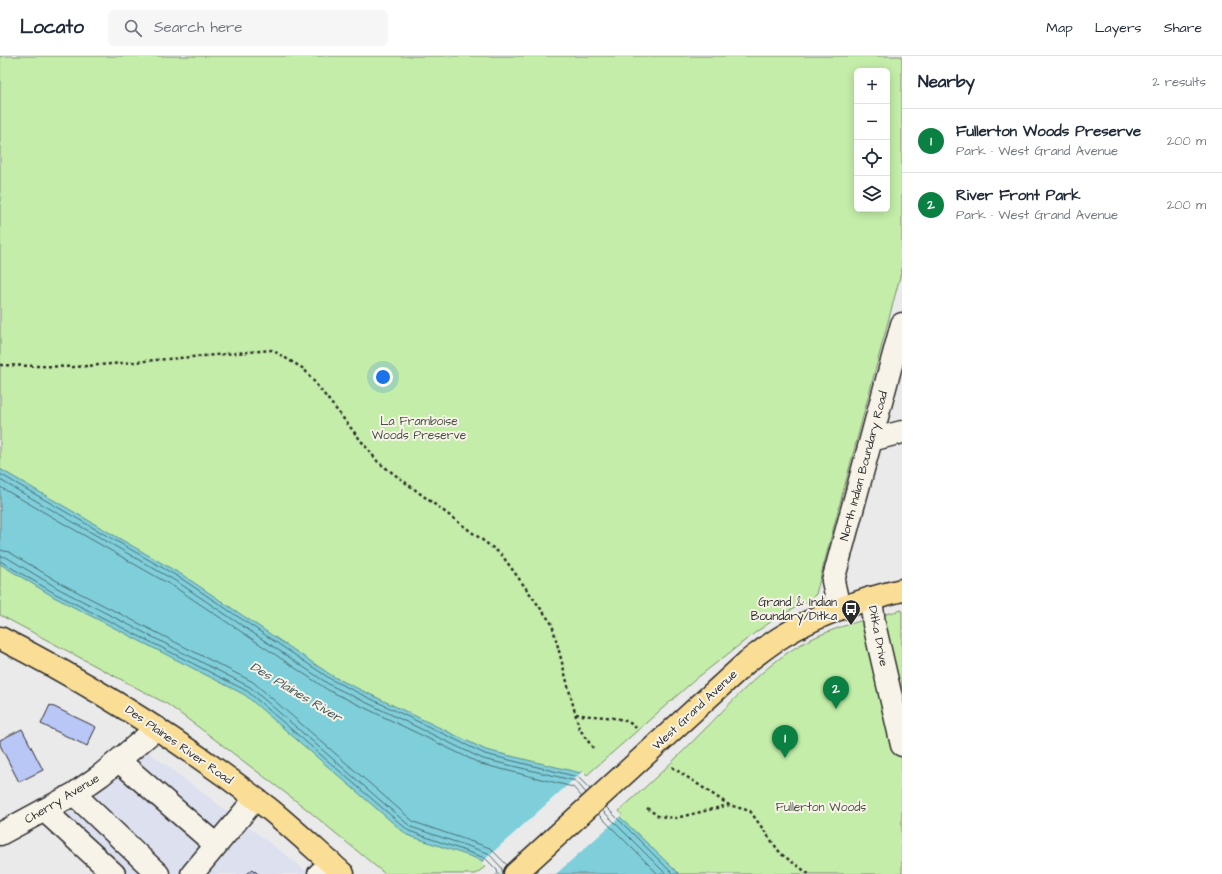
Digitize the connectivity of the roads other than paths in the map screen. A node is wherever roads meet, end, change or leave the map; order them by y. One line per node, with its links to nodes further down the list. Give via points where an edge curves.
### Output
1 (902, 324): 3 (street, North Indian Boundary Road)
2 (902, 432): 3 (street)
3 (871, 440): 6 (street, North Indian Boundary Road, via 833,581)
4 (902, 590): 5 (main road, West Grand Avenue)
5 (870, 598): 6 (main road, West Grand Avenue); 9 (street, Ditka Drive)
6 (839, 608): 20 (main road, West Grand Avenue, via 781,637 748,661)
7 (0, 638): 8 (main road, Des Plaines River Road, via 54,666)
8 (157, 728): 10 (street, Cherry Avenue); 12 (main road, Des Plaines River Road)
9 (901, 741)
10 (119, 761): 11 (street, Cherry Avenue); 15 (street)
11 (74, 794): 13 (street, Cherry Avenue); 18 (street)
12 (255, 799): 15 (street); 16 (main road, Des Plaines River Road)
13 (44, 810): 14 (street, Cherry Avenue); 17 (street)
14 (0, 834)
15 (216, 845): 19 (street)
16 (331, 870)
17 (114, 874)
18 (158, 874)
19 (192, 874)
20 (515, 874)

